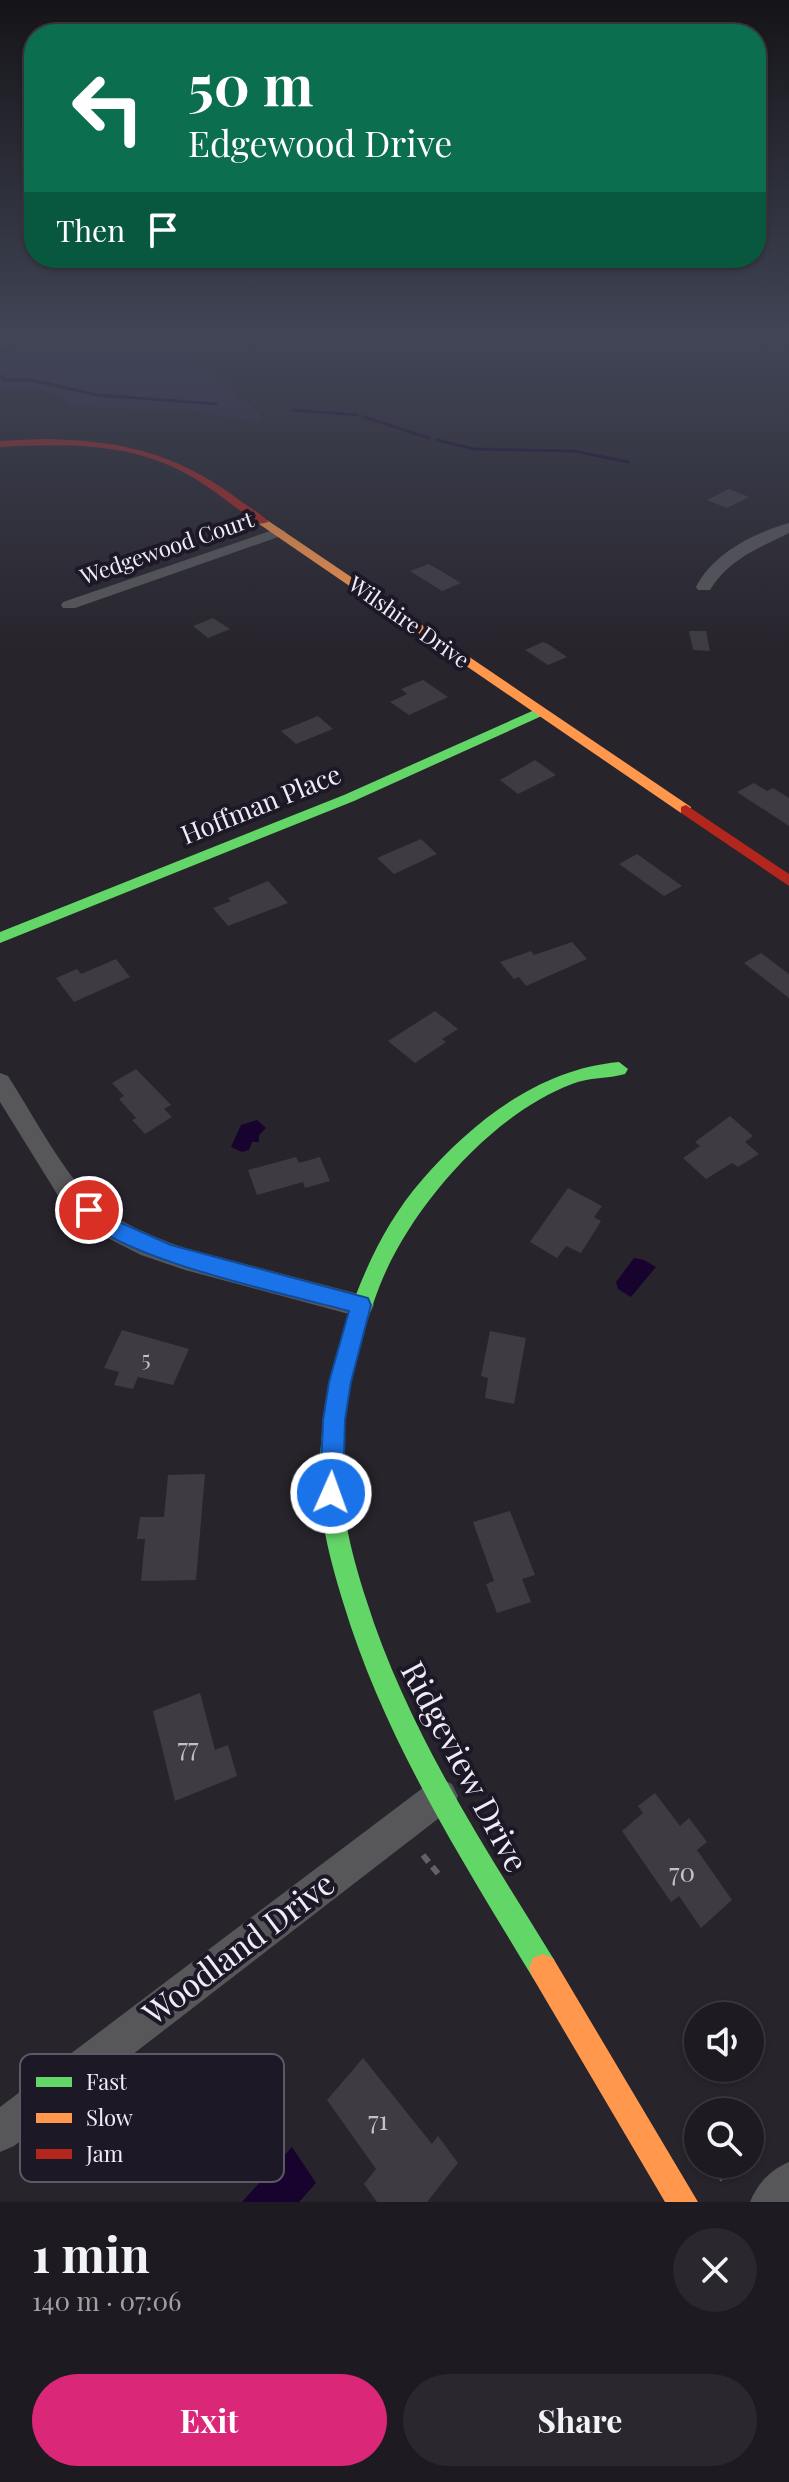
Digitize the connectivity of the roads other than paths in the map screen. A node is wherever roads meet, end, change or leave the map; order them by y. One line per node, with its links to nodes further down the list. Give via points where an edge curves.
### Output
1 (89, 444): 3 (street, Wilshire Drive, via 173,463)
2 (789, 527): 4 (street, via 720,563)
3 (279, 532): 5 (street, Wedgewood Court); 6 (street, Wilshire Drive)
4 (704, 587)
5 (69, 605)
6 (539, 712): 7 (street, Wilshire Drive); 8 (street, Hoffman Place, via 349,798)
7 (789, 881)
8 (0, 938)
9 (619, 1069): 11 (street, Ridgeview Drive, via 582,1069 564,1076 512,1107 433,1178 400,1225)
10 (0, 1082): 11 (street, via 71,1195 107,1225 185,1259)
11 (360, 1305): 12 (street, Ridgeview Drive, via 334,1420 331,1493 342,1558 380,1681)
12 (440, 1796): 13 (street, Woodland Drive); 17 (street, Ridgeview Drive)
13 (102, 2054)
14 (20, 2117): 15 (street, Woodland Drive)
15 (0, 2132)
16 (789, 2183): 18 (street)
17 (682, 2202)
18 (771, 2202)

